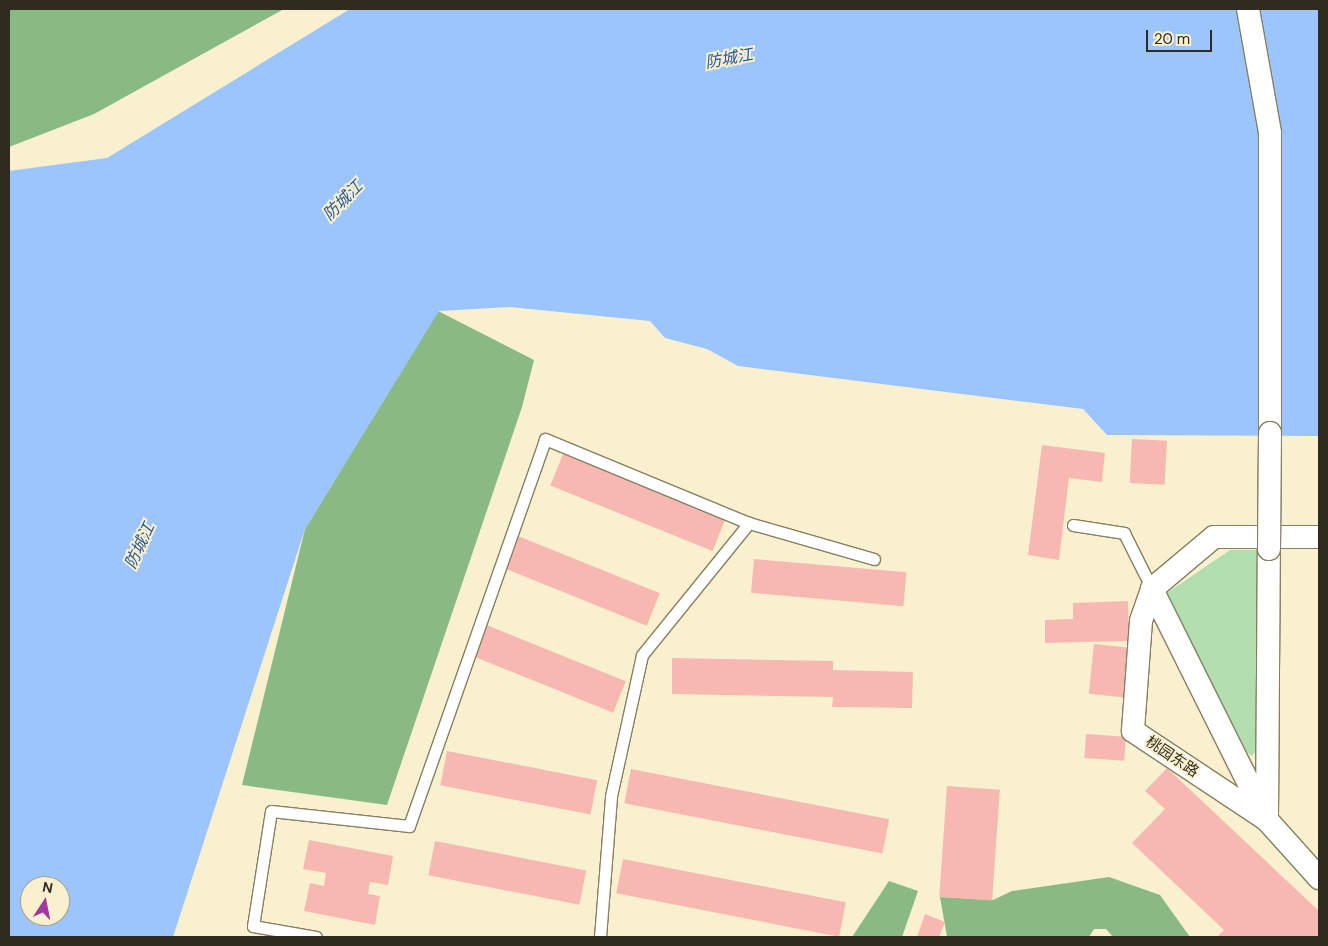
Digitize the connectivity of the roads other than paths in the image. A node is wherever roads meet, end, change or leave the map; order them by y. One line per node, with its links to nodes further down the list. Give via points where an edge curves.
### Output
1 (1248, 9): 7 (street, bridge, via 1270,133)
2 (749, 523): 5 (lane); 9 (lane, via 545,439 409,826 271,811 253,926); 10 (lane, via 642,655 611,796)
3 (1073, 525): 6 (lane, via 1124,533)
4 (1319, 536): 6 (street, via 1214,537)
5 (874, 559)
6 (1152, 589): 7 (street); 7 (street, 桃园东路, via 1140,621 1133,731)
7 (1267, 820): 8 (street, 桃园东路)
8 (1319, 878)
9 (316, 937)
10 (600, 937)

